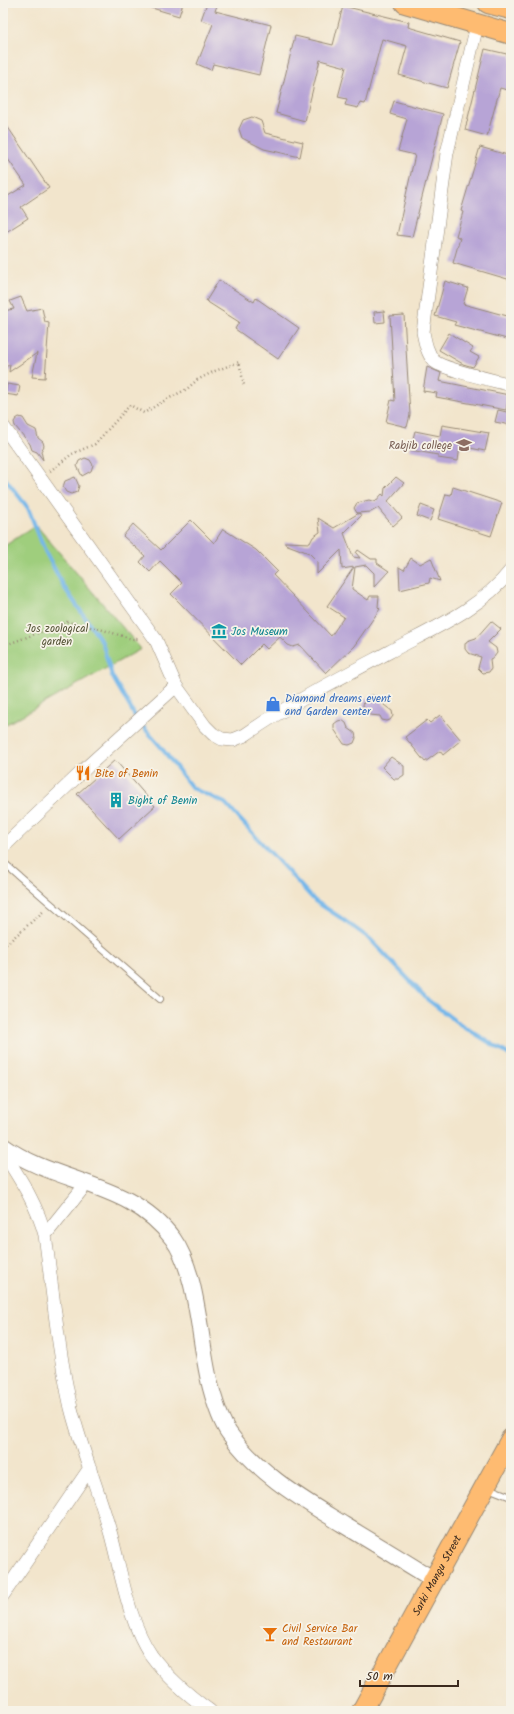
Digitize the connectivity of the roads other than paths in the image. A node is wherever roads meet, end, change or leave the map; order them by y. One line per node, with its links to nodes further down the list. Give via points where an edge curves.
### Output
1 (405, 3): 4 (main road)
2 (488, 3): 3 (main road)
3 (511, 9)
4 (477, 25): 5 (main road); 6 (street, via 447,153 423,332 427,350 434,362)
5 (511, 34)
6 (511, 385)
7 (3, 426): 9 (street, via 156,640)
8 (511, 570): 9 (street, via 499,585 457,616 315,691 245,736 233,740 222,739 213,734)
9 (176, 686): 10 (street)
10 (3, 847)
11 (3, 862): 12 (lane)
12 (160, 999)
13 (3, 1146): 15 (street, via 18,1157 41,1168)
14 (3, 1152): 16 (street, via 32,1199)
15 (87, 1183): 16 (street); 21 (street, via 116,1193 138,1206 173,1239 183,1255 190,1277 218,1412 229,1432 248,1455 295,1495)
16 (45, 1235): 18 (street, via 61,1358 72,1410)
17 (511, 1439): 19 (main road, Sarki Mangu Street)
18 (90, 1468): 22 (street); 23 (street, via 140,1634 150,1654 168,1676)
19 (485, 1486): 20 (lane); 21 (main road, Sarki Mangu Street)
20 (511, 1497)
21 (434, 1580): 24 (main road, Sarki Mangu Street)
22 (3, 1595)
23 (210, 1711)
24 (362, 1711)

